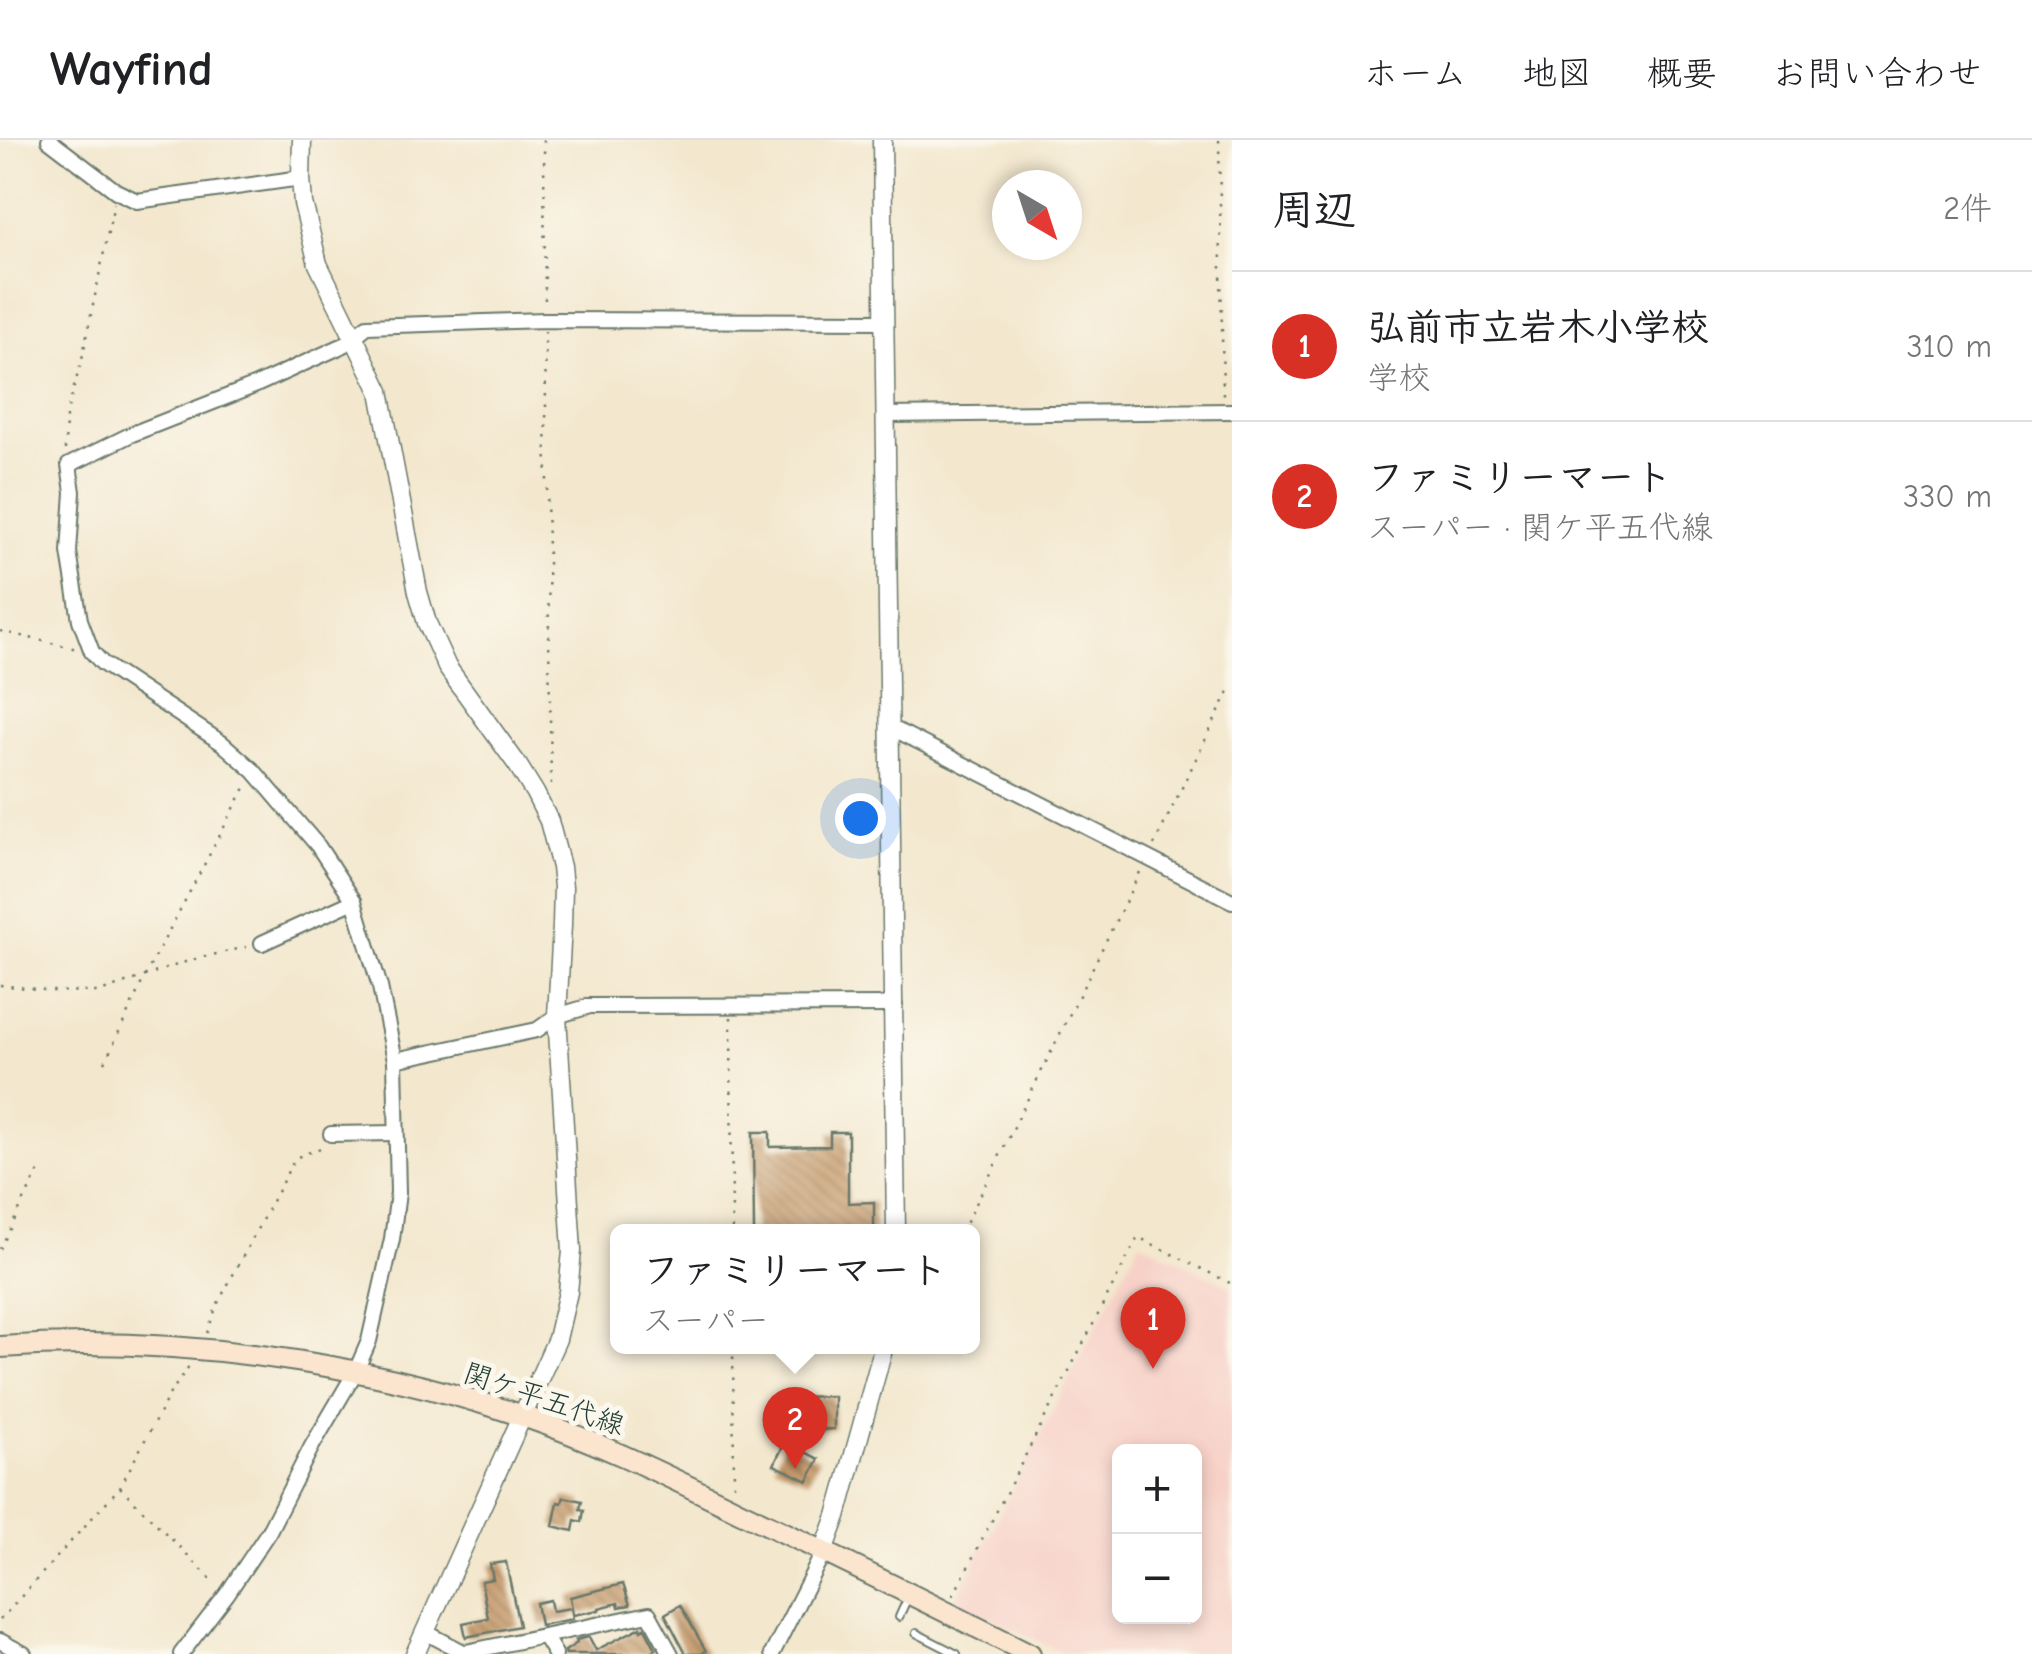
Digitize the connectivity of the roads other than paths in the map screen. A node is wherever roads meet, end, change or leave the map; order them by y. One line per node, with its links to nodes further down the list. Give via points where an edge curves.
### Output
1 (48, 140): 4 (street, via 137,201)
2 (302, 140): 4 (street)
3 (882, 140): 5 (street)
4 (301, 178): 6 (street, via 318,264)
5 (882, 321): 6 (street, via 545,320 367,326); 8 (street)
6 (354, 337): 10 (street, via 69,466 69,552 92,652 254,771); 14 (street, via 380,391 418,592 436,647 517,764 556,842 563,887)
7 (1228, 411): 8 (street)
8 (886, 415): 9 (street)
9 (888, 726): 11 (street); 13 (street)
10 (354, 901): 12 (street); 15 (street)
11 (1232, 901)
12 (262, 943)
13 (895, 1004): 14 (street, via 590,1006); 18 (street)
14 (557, 1016): 15 (street, via 537,1030); 22 (street, via 572,1251 557,1340)
15 (395, 1060): 16 (street)
16 (396, 1132): 17 (street); 21 (street, via 392,1239)
17 (332, 1134)
18 (896, 1224)
19 (0, 1347): 21 (main road, 関ケ平五代線, via 201,1350)
20 (882, 1354): 23 (street)
21 (356, 1372): 22 (main road, 関ケ平五代線); 33 (street, via 268,1530)
22 (522, 1416): 23 (main road, 関ケ平五代線, via 638,1462); 26 (street)
23 (824, 1551): 24 (main road, 関ケ平五代線); 37 (street)
24 (910, 1594): 25 (lane); 39 (main road, 関ケ平五代線)
25 (899, 1617)
26 (425, 1632): 31 (street); 34 (street)
27 (916, 1633): 30 (lane)
28 (544, 1636): 31 (street); 35 (street); 36 (street, via 649,1614)
29 (0, 1642): 32 (street)
30 (947, 1652): 38 (lane)
31 (467, 1653)
32 (24, 1654)
33 (181, 1654)
34 (415, 1654)
35 (555, 1654)
36 (671, 1654)
37 (772, 1654)
38 (957, 1654)
39 (1030, 1654)

